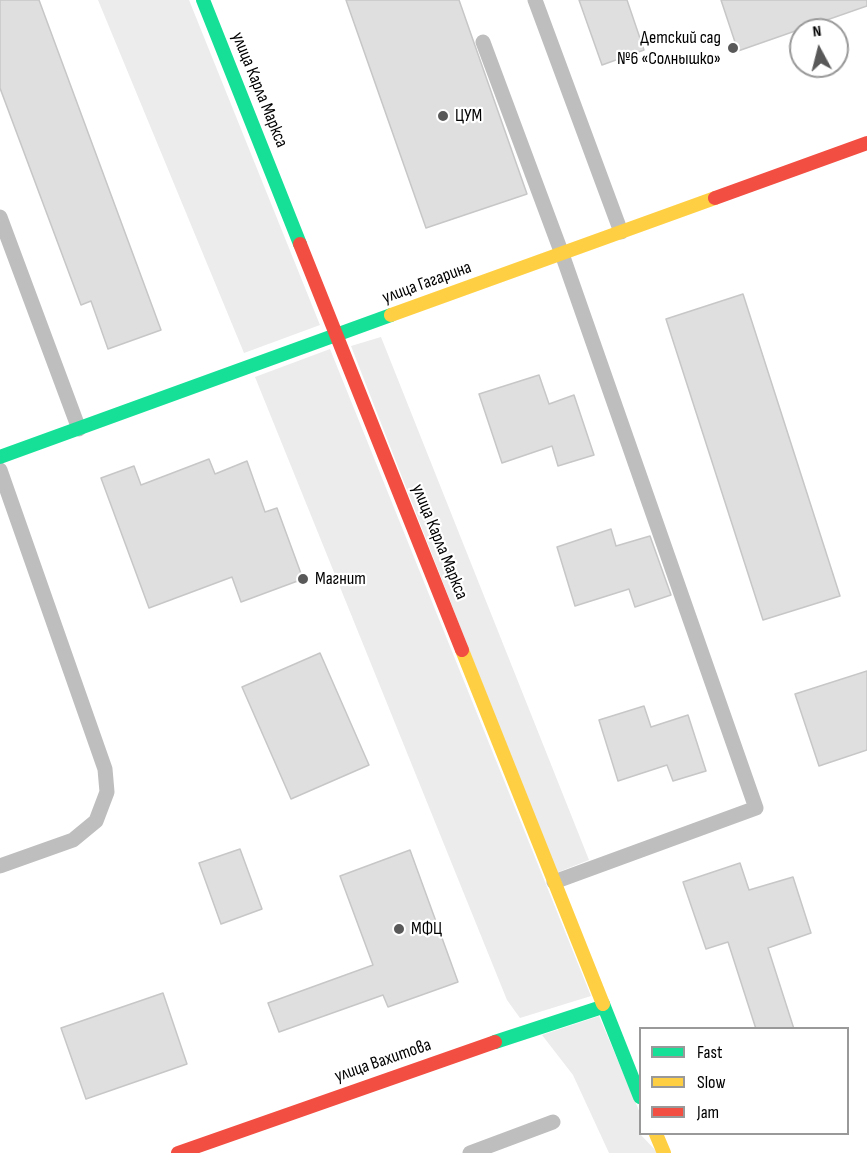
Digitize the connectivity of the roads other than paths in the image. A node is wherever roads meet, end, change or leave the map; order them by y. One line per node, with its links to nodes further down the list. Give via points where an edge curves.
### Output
1 (203, 0): 8 (street, улица Карла Маркса)
2 (535, 0): 6 (lane)
3 (483, 42): 7 (lane)
4 (867, 143): 6 (street, улица Гагарина)
5 (0, 219): 9 (lane)
6 (621, 232): 7 (street, улица Гагарина)
7 (562, 254): 8 (street, улица Гагарина); 13 (lane, via 756,808)
8 (338, 335): 9 (street, улица Гагарина); 13 (street, улица Карла Маркса)
9 (79, 429): 10 (street, улица Гагарина)
10 (0, 457)
11 (0, 470): 12 (lane, via 105,769 107,792 96,821 73,840)
12 (0, 866)
13 (554, 882): 14 (street, улица Карла Маркса)
14 (602, 1007): 15 (street, улица Карла Маркса); 18 (street, улица Вахитова, via 401,1073)
15 (639, 1095)
16 (553, 1122): 20 (lane)
17 (656, 1135): 21 (street)
18 (203, 1149): 19 (street, улица Вахитова)
19 (178, 1153)
20 (470, 1153)
21 (664, 1153)

